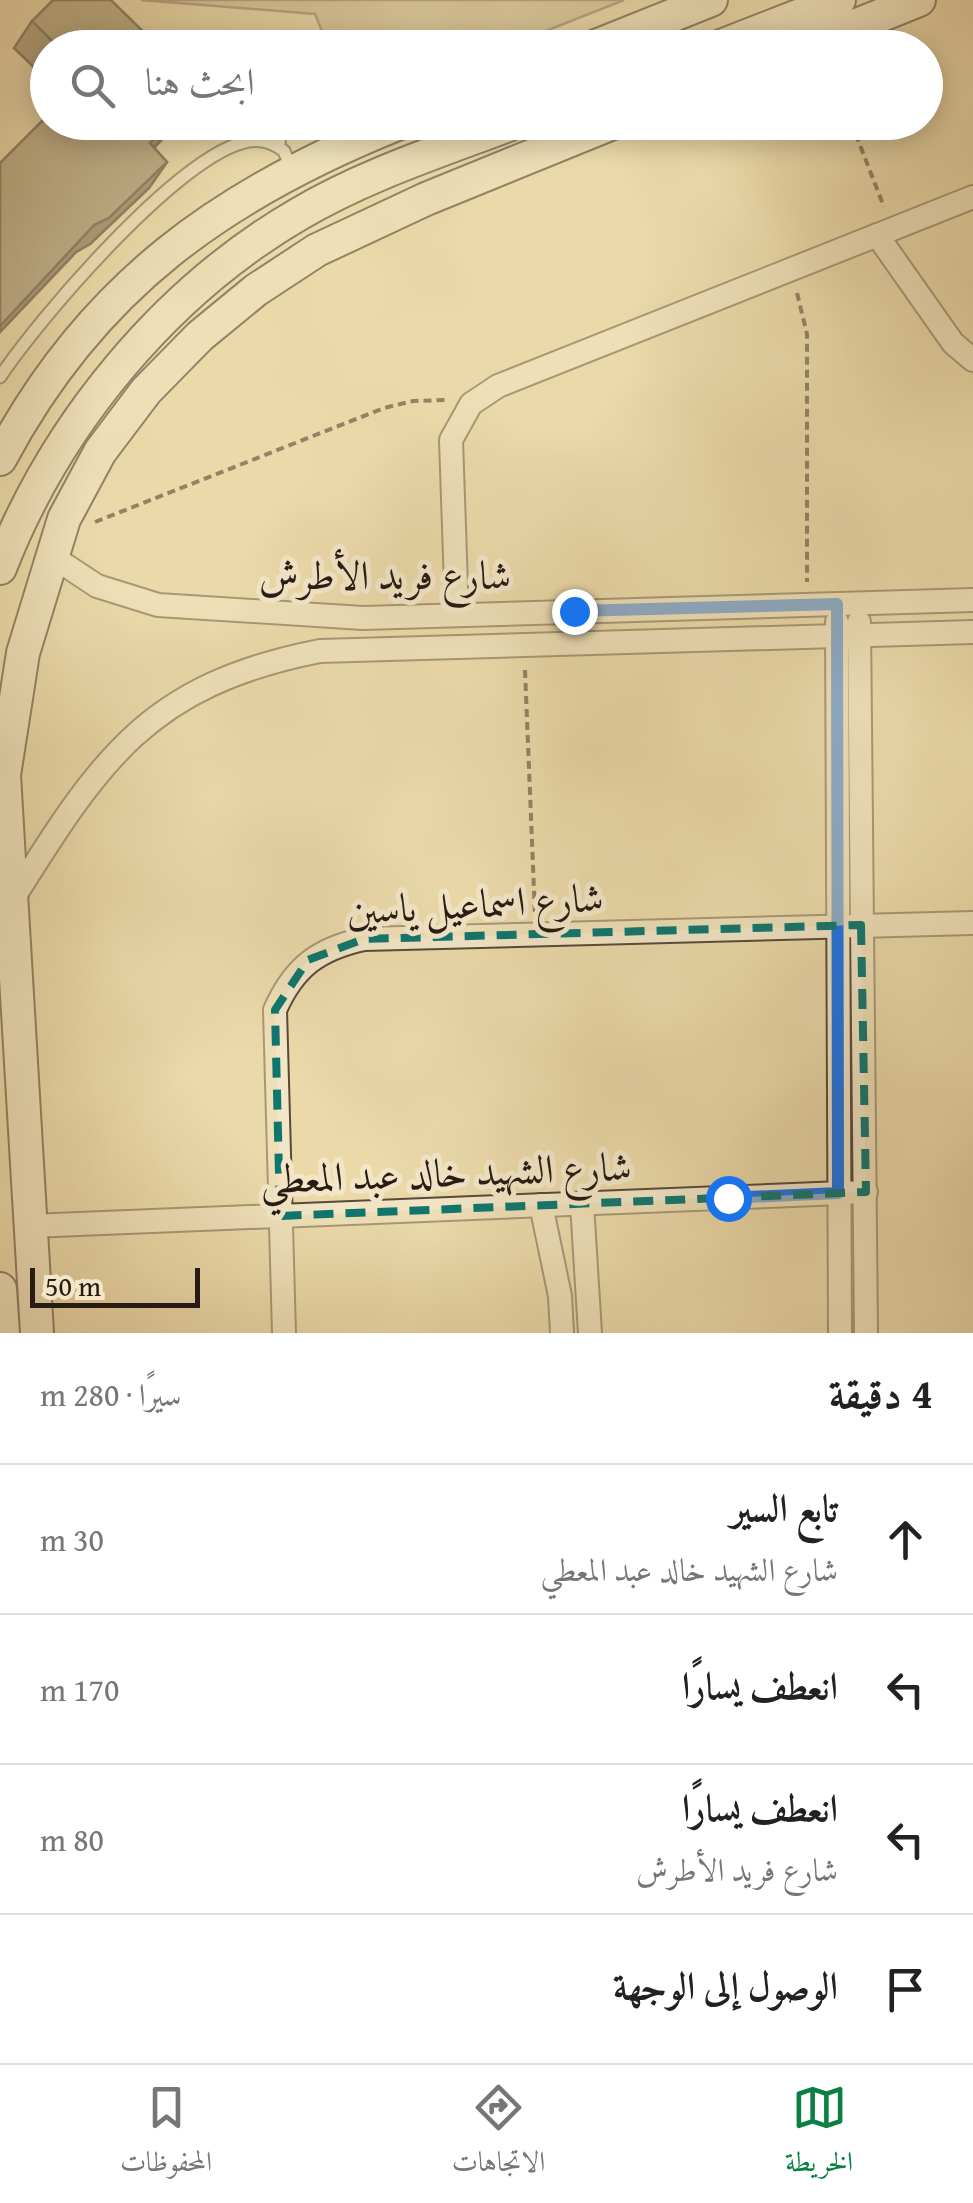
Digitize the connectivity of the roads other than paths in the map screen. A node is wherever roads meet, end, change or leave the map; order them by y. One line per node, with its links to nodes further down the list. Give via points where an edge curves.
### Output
1 (711, 0): 5 (main road)
2 (838, 0): 4 (main road)
3 (919, 0): 4 (main road)
4 (797, 22): 6 (main road)
5 (636, 30)
6 (772, 30)
7 (252, 140): 12 (lane); 20 (lane, via 216,155 105,250)
8 (283, 140): 12 (lane)
9 (346, 140): 12 (main road)
10 (469, 140): 13 (main road)
11 (571, 140): 15 (main road)
12 (286, 159): 21 (main road, via 188,233 92,323)
13 (412, 162): 15 (main road); 17 (main road, via 300,213)
14 (973, 197): 16 (street)
15 (426, 199): 18 (main road, via 317,250)
16 (885, 232): 19 (street, via 953,344); 26 (street, via 498,386 471,404 451,440 449,461)
17 (227, 264): 18 (main road); 23 (main road, via 122,366 78,420 41,478)
18 (256, 290): 22 (main road, via 146,391 100,452)
19 (973, 360)
20 (0, 377)
21 (0, 459)
22 (54, 545): 27 (street, شارع فريد الأطرش, via 96,586 158,605); 31 (main road, via 22,653 6,761)
23 (0, 568)
24 (973, 600): 25 (street, شارع فريد الأطرش)
25 (848, 603): 26 (street, شارع فريد الأطرش); 29 (street)
26 (457, 615): 27 (street, شارع فريد الأطرش)
27 (363, 618): 30 (street)
28 (973, 632): 29 (street, شارع فريد الأطرش)
29 (848, 635): 30 (street, شارع فريد الأطرش); 33 (street)
30 (364, 650): 31 (street, شارع فريد الأطرش, via 256,664 198,688 154,718 78,796)
31 (12, 902): 34 (main road)
32 (973, 923): 33 (street, شارع اسماعيل ياسين)
33 (850, 925): 35 (street); 36 (street); 39 (street, شارع اسماعيل ياسين, via 364,939 334,946 308,960 275,1010)
34 (11, 1084): 40 (main road)
35 (866, 1192): 36 (street, شارع الشهيد خالد عبد المعطي); 48 (street)
36 (838, 1193): 37 (street, شارع الشهيد خالد عبد المعطي); 47 (street)
37 (582, 1204): 38 (street, شارع الشهيد خالد عبد المعطي); 46 (street)
38 (541, 1206): 39 (street, شارع الشهيد خالد عبد المعطي); 45 (street)
39 (280, 1216): 40 (street, شارع الشهيد خالد عبد المعطي); 44 (street, شارع اسماعيل ياسين)
40 (30, 1226): 43 (main road)
41 (0, 1289): 42 (main road)
42 (3, 1333)
43 (37, 1333)
44 (284, 1333)
45 (562, 1333)
46 (590, 1333)
47 (840, 1333)
48 (866, 1333)

